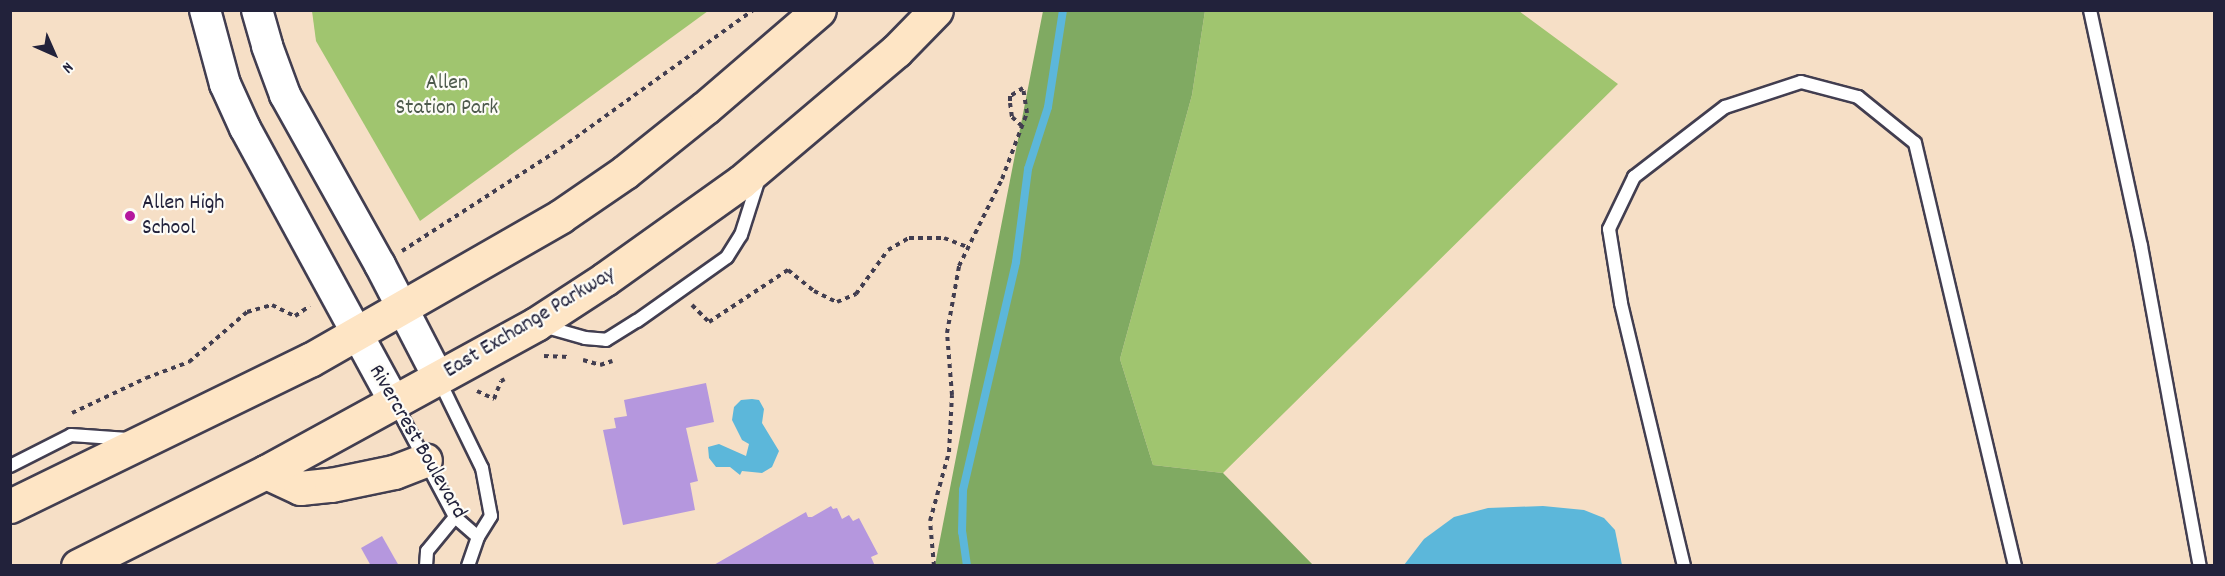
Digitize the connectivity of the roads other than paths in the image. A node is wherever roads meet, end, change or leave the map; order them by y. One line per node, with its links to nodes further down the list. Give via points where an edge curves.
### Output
1 (205, 10): 8 (street, Rivercrest Boulevard, via 225,84 245,128)
2 (257, 10): 7 (street, Rivercrest Boulevard, via 285,95)
3 (819, 10): 7 (main road, via 612,182)
4 (936, 10): 6 (main road, East Exchange Parkway, via 896,51)
5 (2090, 10): 24 (lane, via 2140,246)
6 (764, 162): 9 (main road, East Exchange Parkway); 9 (lane, via 741,235 727,256 606,340)
7 (402, 309): 8 (main road); 10 (street, Rivercrest Boulevard)
8 (357, 334): 11 (street, Rivercrest Boulevard); 12 (main road)
9 (536, 340): 10 (main road, East Exchange Parkway)
10 (439, 379): 11 (main road, East Exchange Parkway); 18 (lane, Rivercrest Boulevard, via 482,468 491,516)
11 (394, 401): 13 (lane, Rivercrest Boulevard); 15 (main road, East Exchange Parkway)
12 (144, 440): 14 (lane, via 71,435); 16 (main road)
13 (425, 460): 15 (main road, via 394,472 300,488); 17 (lane, Rivercrest Boulevard)
14 (10, 466)
15 (266, 472): 19 (main road, East Exchange Parkway)
16 (10, 506)
17 (455, 517): 18 (lane, Rivercrest Boulevard); 20 (lane, via 427,551)
18 (478, 537): 21 (lane)
19 (78, 566)
20 (426, 566)
21 (468, 566)
22 (1684, 566): 23 (lane, via 1621,303 1609,229 1634,177 1725,107 1801,82 1858,97 1915,142)
23 (2015, 566)
24 (2200, 566)

